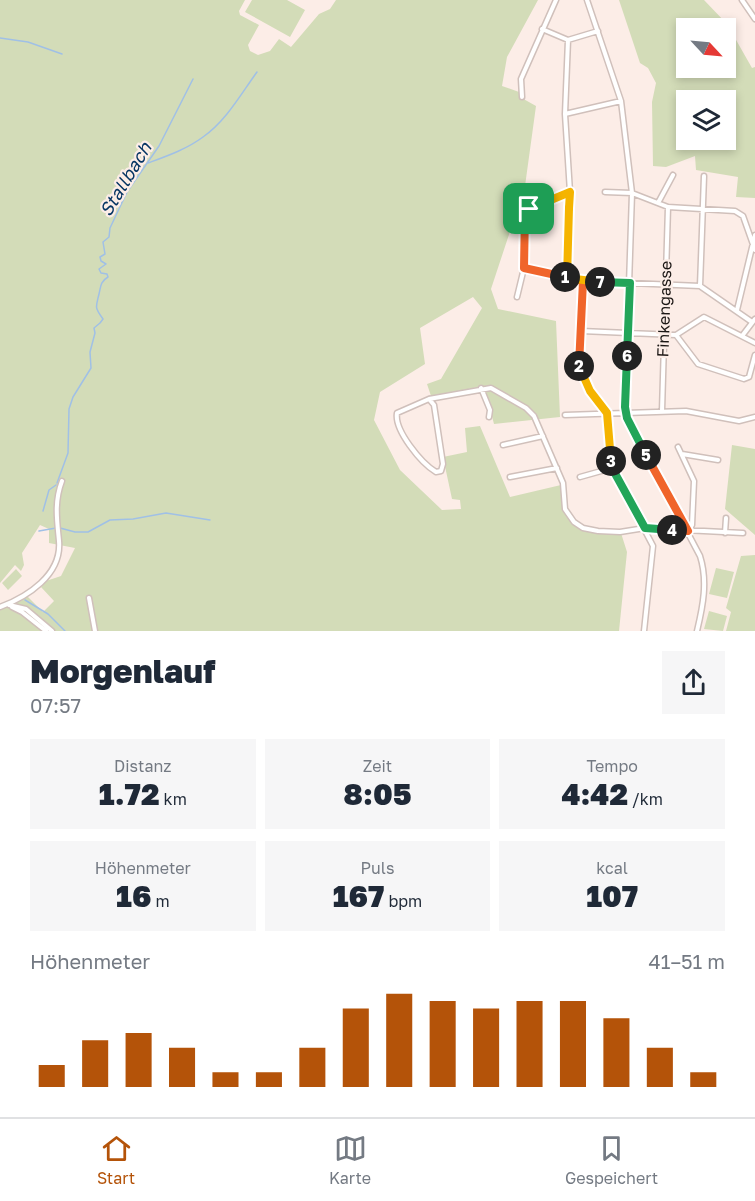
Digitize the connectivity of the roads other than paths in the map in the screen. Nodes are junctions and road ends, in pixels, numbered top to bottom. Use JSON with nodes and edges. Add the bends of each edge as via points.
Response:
{"nodes":[{"id":1,"x":556,"y":0,"type":"edge"},
{"id":2,"x":587,"y":0,"type":"edge"},
{"id":3,"x":742,"y":0,"type":"edge"},
{"id":4,"x":755,"y":19,"type":"edge"},
{"id":5,"x":543,"y":29,"type":"junction"},
{"id":6,"x":598,"y":31,"type":"junction"},
{"id":7,"x":568,"y":40,"type":"junction"},
{"id":8,"x":522,"y":97,"type":"dead end"},
{"id":9,"x":621,"y":101,"type":"junction"},
{"id":10,"x":565,"y":114,"type":"junction"},
{"id":11,"x":673,"y":175,"type":"dead end"},
{"id":12,"x":704,"y":176,"type":"dead end"},
{"id":13,"x":570,"y":192,"type":"junction"},
{"id":14,"x":605,"y":192,"type":"dead end"},
{"id":15,"x":632,"y":193,"type":"junction"},
{"id":16,"x":658,"y":203,"type":"junction"},
{"id":17,"x":668,"y":207,"type":"junction"},
{"id":18,"x":703,"y":208,"type":"junction"},
{"id":19,"x":755,"y":234,"type":"edge"},
{"id":20,"x":754,"y":248,"type":"edge"},
{"id":21,"x":524,"y":268,"type":"junction"},
{"id":22,"x":567,"y":278,"type":"junction"},
{"id":23,"x":583,"y":281,"type":"junction"},
{"id":24,"x":630,"y":283,"type":"junction"},
{"id":25,"x":665,"y":284,"type":"junction"},
{"id":26,"x":700,"y":286,"type":"junction"},
{"id":27,"x":517,"y":297,"type":"dead end"},
{"id":28,"x":737,"y":310,"type":"junction"},
{"id":29,"x":754,"y":320,"type":"edge"},
{"id":30,"x":581,"y":331,"type":"junction"},
{"id":31,"x":628,"y":333,"type":"junction"},
{"id":32,"x":663,"y":334,"type":"junction"},
{"id":33,"x":676,"y":335,"type":"junction"},
{"id":34,"x":742,"y":336,"type":"junction"},
{"id":35,"x":755,"y":343,"type":"edge"},
{"id":36,"x":755,"y":355,"type":"edge"},
{"id":37,"x":481,"y":388,"type":"junction"},
{"id":38,"x":429,"y":399,"type":"junction"},
{"id":39,"x":662,"y":411,"type":"junction"},
{"id":40,"x":626,"y":412,"type":"junction"},
{"id":41,"x":607,"y":413,"type":"junction"},
{"id":42,"x":565,"y":415,"type":"dead end"},
{"id":43,"x":489,"y":417,"type":"dead end"},
{"id":44,"x":755,"y":417,"type":"edge"},
{"id":45,"x":543,"y":436,"type":"junction"},
{"id":46,"x":503,"y":445,"type":"dead end"},
{"id":47,"x":678,"y":447,"type":"dead end"},
{"id":48,"x":682,"y":454,"type":"junction"},
{"id":49,"x":718,"y":460,"type":"dead end"},
{"id":50,"x":557,"y":468,"type":"junction"},
{"id":51,"x":612,"y":468,"type":"junction"},
{"id":52,"x":510,"y":477,"type":"dead end"},
{"id":53,"x":580,"y":477,"type":"dead end"},
{"id":54,"x":62,"y":481,"type":"dead end"},
{"id":55,"x":726,"y":518,"type":"dead end"},
{"id":56,"x":645,"y":528,"type":"junction"},
{"id":57,"x":688,"y":531,"type":"junction"},
{"id":58,"x":725,"y":533,"type":"junction"},
{"id":59,"x":742,"y":534,"type":"dead end"},
{"id":60,"x":89,"y":598,"type":"dead end"},
{"id":61,"x":3,"y":606,"type":"edge"},
{"id":62,"x":46,"y":631,"type":"edge"},
{"id":63,"x":52,"y":631,"type":"edge"},
{"id":64,"x":94,"y":631,"type":"edge"},
{"id":65,"x":644,"y":631,"type":"edge"},
{"id":66,"x":697,"y":631,"type":"edge"}],
"edges":[{"from":1,"to":5,"type":"street"},
{"from":2,"to":6,"type":"street"},
{"from":3,"to":4,"type":"street"},
{"from":5,"to":7,"type":"street"},
{"from":5,"to":8,"type":"street","via":[[520,79]]},
{"from":6,"to":7,"type":"street"},
{"from":6,"to":9,"type":"street"},
{"from":7,"to":10,"type":"street"},
{"from":9,"to":10,"type":"street"},
{"from":9,"to":15,"type":"street"},
{"from":10,"to":13,"type":"street"},
{"from":11,"to":16,"type":"street"},
{"from":12,"to":18,"type":"street"},
{"from":13,"to":21,"type":"street","via":[[525,211]]},
{"from":13,"to":22,"type":"street"},
{"from":14,"to":15,"type":"street"},
{"from":15,"to":16,"type":"street"},
{"from":15,"to":24,"type":"street"},
{"from":16,"to":17,"type":"street"},
{"from":17,"to":18,"type":"street"},
{"from":17,"to":25,"type":"street","name":"Finkengasse"},
{"from":18,"to":20,"type":"street","via":[[740,213]]},
{"from":18,"to":26,"type":"street"},
{"from":19,"to":20,"type":"street"},
{"from":20,"to":28,"type":"street"},
{"from":21,"to":22,"type":"street"},
{"from":21,"to":27,"type":"street"},
{"from":22,"to":23,"type":"street"},
{"from":23,"to":24,"type":"street"},
{"from":23,"to":30,"type":"street"},
{"from":24,"to":25,"type":"street"},
{"from":24,"to":31,"type":"street"},
{"from":25,"to":26,"type":"street"},
{"from":25,"to":32,"type":"street","name":"Finkengasse"},
{"from":26,"to":28,"type":"street"},
{"from":28,"to":29,"type":"street"},
{"from":29,"to":34,"type":"street"},
{"from":30,"to":31,"type":"street"},
{"from":30,"to":41,"type":"street","via":[[581,373]]},
{"from":31,"to":32,"type":"street"},
{"from":31,"to":40,"type":"street"},
{"from":32,"to":33,"type":"street"},
{"from":32,"to":39,"type":"street","name":"Finkengasse"},
{"from":33,"to":34,"type":"street","via":[[704,317]]},
{"from":33,"to":36,"type":"street","via":[[698,364],[744,379],[749,376]]},
{"from":34,"to":35,"type":"street"},
{"from":37,"to":38,"type":"street"},
{"from":37,"to":43,"type":"street"},
{"from":37,"to":45,"type":"street","via":[[494,389],[526,408]]},
{"from":38,"to":38,"type":"street","via":[[433,402],[443,464],[439,472],[425,465],[396,419],[397,413]]},
{"from":39,"to":40,"type":"street"},
{"from":39,"to":44,"type":"street","via":[[686,411],[738,421]]},
{"from":40,"to":41,"type":"street"},
{"from":40,"to":57,"type":"street"},
{"from":41,"to":42,"type":"street"},
{"from":41,"to":51,"type":"street"},
{"from":45,"to":46,"type":"street"},
{"from":45,"to":50,"type":"street"},
{"from":47,"to":48,"type":"street"},
{"from":48,"to":49,"type":"street"},
{"from":48,"to":57,"type":"street","via":[[694,481],[692,525]]},
{"from":50,"to":52,"type":"street"},
{"from":50,"to":56,"type":"street","via":[[566,509],[574,522],[598,531]]},
{"from":51,"to":53,"type":"street"},
{"from":51,"to":56,"type":"street"},
{"from":54,"to":61,"type":"street","via":[[55,513],[59,544],[53,565],[37,588]]},
{"from":55,"to":58,"type":"street"},
{"from":56,"to":57,"type":"street"},
{"from":56,"to":65,"type":"street","via":[[654,549]]},
{"from":57,"to":58,"type":"street"},
{"from":57,"to":66,"type":"street","via":[[703,565],[704,597]]},
{"from":58,"to":59,"type":"street"},
{"from":60,"to":64,"type":"street"},
{"from":61,"to":62,"type":"street","via":[[22,612]]},
{"from":61,"to":63,"type":"street","via":[[26,609]]}]}
